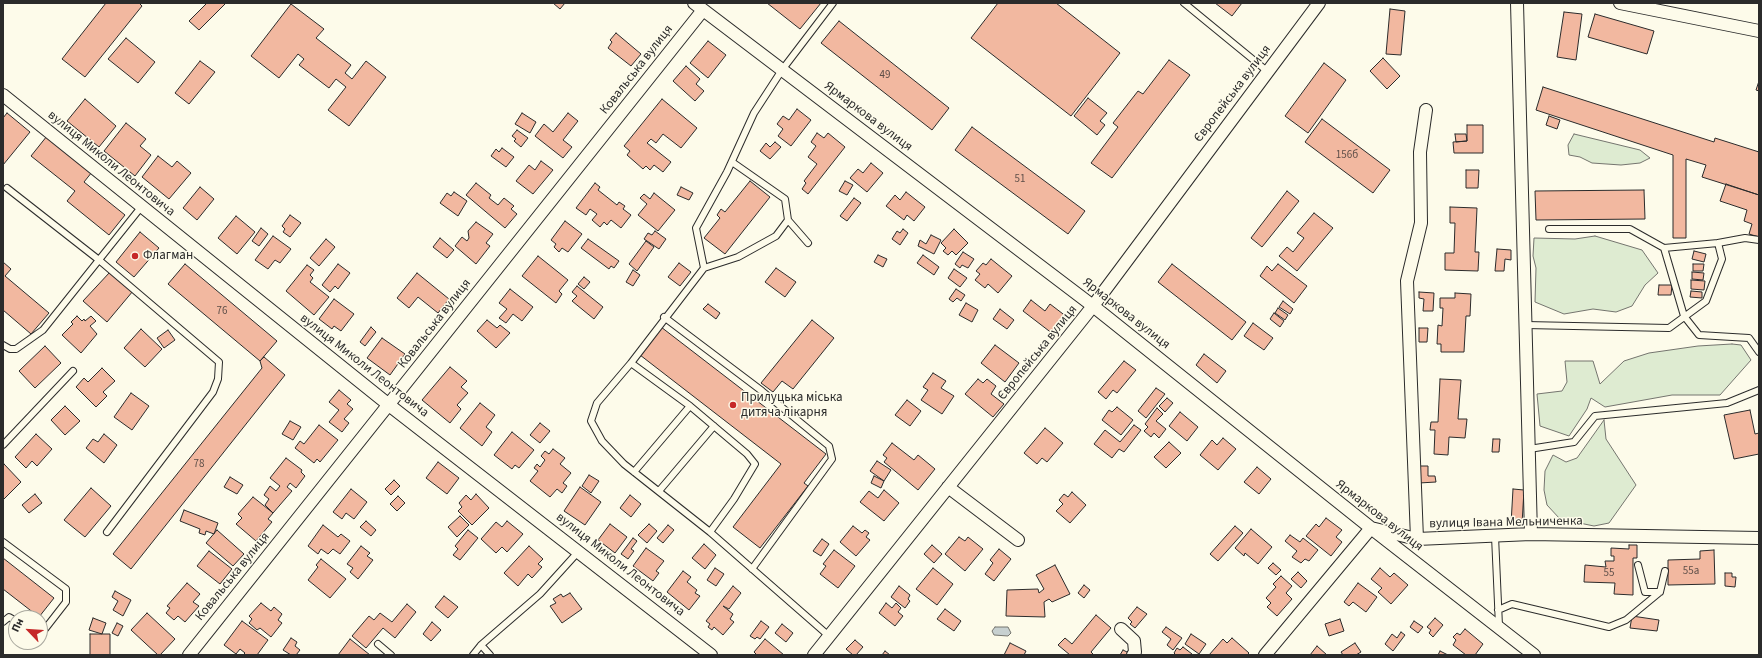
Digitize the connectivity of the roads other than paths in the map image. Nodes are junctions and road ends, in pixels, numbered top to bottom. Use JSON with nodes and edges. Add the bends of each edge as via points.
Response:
{"nodes":[{"id":1,"x":833,"y":3,"type":"edge"},
{"id":2,"x":1184,"y":3,"type":"edge"},
{"id":3,"x":1319,"y":3,"type":"edge"},
{"id":4,"x":1517,"y":3,"type":"edge"},
{"id":5,"x":1620,"y":3,"type":"edge"},
{"id":6,"x":698,"y":6,"type":"edge"},
{"id":7,"x":1759,"y":31,"type":"edge"},
{"id":8,"x":782,"y":70,"type":"junction"},
{"id":9,"x":1267,"y":71,"type":"junction"},
{"id":10,"x":3,"y":95,"type":"edge"},
{"id":11,"x":1426,"y":110,"type":"dead end"},
{"id":12,"x":732,"y":162,"type":"junction"},
{"id":13,"x":7,"y":188,"type":"dead end"},
{"id":14,"x":142,"y":206,"type":"junction"},
{"id":15,"x":788,"y":220,"type":"junction"},
{"id":16,"x":1549,"y":228,"type":"dead end"},
{"id":17,"x":1759,"y":240,"type":"edge"},
{"id":18,"x":808,"y":243,"type":"dead end"},
{"id":19,"x":1718,"y":243,"type":"junction"},
{"id":20,"x":1664,"y":248,"type":"junction"},
{"id":21,"x":99,"y":260,"type":"junction"},
{"id":22,"x":704,"y":268,"type":"junction"},
{"id":23,"x":1094,"y":306,"type":"junction"},
{"id":24,"x":1684,"y":316,"type":"junction"},
{"id":25,"x":664,"y":317,"type":"junction"},
{"id":26,"x":1526,"y":325,"type":"junction"},
{"id":27,"x":3,"y":345,"type":"edge"},
{"id":28,"x":1759,"y":352,"type":"edge"},
{"id":29,"x":631,"y":363,"type":"junction"},
{"id":30,"x":73,"y":371,"type":"dead end"},
{"id":31,"x":1759,"y":390,"type":"edge"},
{"id":32,"x":389,"y":405,"type":"junction"},
{"id":33,"x":690,"y":406,"type":"junction"},
{"id":34,"x":714,"y":426,"type":"junction"},
{"id":35,"x":3,"y":445,"type":"edge"},
{"id":36,"x":1529,"y":449,"type":"junction"},
{"id":37,"x":634,"y":472,"type":"junction"},
{"id":38,"x":948,"y":488,"type":"junction"},
{"id":39,"x":659,"y":491,"type":"junction"},
{"id":40,"x":1371,"y":528,"type":"junction"},
{"id":41,"x":106,"y":532,"type":"dead end"},
{"id":42,"x":710,"y":532,"type":"junction"},
{"id":43,"x":1531,"y":534,"type":"junction"},
{"id":44,"x":1495,"y":536,"type":"junction"},
{"id":45,"x":1759,"y":538,"type":"edge"},
{"id":46,"x":1417,"y":539,"type":"junction"},
{"id":47,"x":1018,"y":540,"type":"dead end"},
{"id":48,"x":3,"y":542,"type":"edge"},
{"id":49,"x":579,"y":551,"type":"junction"},
{"id":50,"x":1638,"y":565,"type":"dead end"},
{"id":51,"x":752,"y":569,"type":"junction"},
{"id":52,"x":1665,"y":571,"type":"dead end"},
{"id":53,"x":1660,"y":592,"type":"junction"},
{"id":54,"x":1498,"y":610,"type":"junction"},
{"id":55,"x":48,"y":625,"type":"edge"},
{"id":56,"x":1499,"y":627,"type":"junction"},
{"id":57,"x":1121,"y":629,"type":"dead end"},
{"id":58,"x":829,"y":636,"type":"junction"},
{"id":59,"x":378,"y":644,"type":"dead end"},
{"id":60,"x":481,"y":646,"type":"junction"},
{"id":61,"x":1522,"y":651,"type":"edge"},
{"id":62,"x":189,"y":655,"type":"edge"},
{"id":63,"x":391,"y":655,"type":"edge"},
{"id":64,"x":474,"y":655,"type":"edge"},
{"id":65,"x":490,"y":655,"type":"edge"},
{"id":66,"x":711,"y":655,"type":"edge"},
{"id":67,"x":814,"y":655,"type":"edge"},
{"id":68,"x":1133,"y":655,"type":"edge"},
{"id":69,"x":1265,"y":655,"type":"edge"},
{"id":70,"x":1534,"y":655,"type":"edge"}],
"edges":[{"from":1,"to":8,"type":"lane"},
{"from":2,"to":9,"type":"lane"},
{"from":3,"to":9,"type":"street","name":"Європейська вулиця"},
{"from":4,"to":26,"type":"street"},
{"from":5,"to":7,"type":"street"},
{"from":6,"to":8,"type":"street","name":"Ярмаркова вулиця"},
{"from":6,"to":32,"type":"street","name":"Ковальська вулиця"},
{"from":8,"to":12,"type":"lane","via":[[754,113]]},
{"from":8,"to":23,"type":"street","name":"Ярмаркова вулиця"},
{"from":9,"to":23,"type":"street","name":"Європейська вулиця"},
{"from":10,"to":14,"type":"street","name":"вулиця Миколи Леонтовича"},
{"from":11,"to":46,"type":"street","via":[[1420,152],[1422,223],[1407,281]]},
{"from":12,"to":15,"type":"lane","via":[[785,199]]},
{"from":12,"to":22,"type":"lane","via":[[696,228]]},
{"from":13,"to":21,"type":"lane"},
{"from":14,"to":21,"type":"lane"},
{"from":14,"to":32,"type":"street","name":"вулиця Миколи Леонтовича"},
{"from":15,"to":18,"type":"lane"},
{"from":15,"to":22,"type":"lane","via":[[776,236],[738,257]]},
{"from":16,"to":20,"type":"lane","via":[[1630,230]]},
{"from":17,"to":19,"type":"lane","via":[[1745,238]]},
{"from":19,"to":20,"type":"lane"},
{"from":19,"to":24,"type":"lane","via":[[1722,259],[1706,300]]},
{"from":20,"to":24,"type":"lane"},
{"from":21,"to":27,"type":"lane","via":[[43,330],[16,349],[10,350]]},
{"from":21,"to":41,"type":"lane","via":[[218,362],[218,379],[213,392]]},
{"from":22,"to":25,"type":"lane"},
{"from":23,"to":38,"type":"street","name":"Європейська вулиця"},
{"from":23,"to":40,"type":"street","name":"Ярмаркова вулиця"},
{"from":24,"to":26,"type":"lane","via":[[1669,328]]},
{"from":24,"to":28,"type":"lane","via":[[1699,335],[1749,338]]},
{"from":25,"to":29,"type":"lane"},
{"from":25,"to":51,"type":"lane","via":[[762,391],[829,446],[832,459]]},
{"from":26,"to":36,"type":"street"},
{"from":29,"to":33,"type":"lane"},
{"from":29,"to":37,"type":"lane","via":[[597,403],[590,421],[602,441]]},
{"from":30,"to":35,"type":"lane"},
{"from":31,"to":36,"type":"lane","via":[[1727,403],[1595,416],[1574,442]]},
{"from":32,"to":49,"type":"street","name":"вулиця Миколи Леонтовича"},
{"from":32,"to":62,"type":"street","name":"Ковальська вулиця"},
{"from":33,"to":34,"type":"lane"},
{"from":33,"to":37,"type":"lane"},
{"from":34,"to":39,"type":"lane"},
{"from":34,"to":42,"type":"lane","via":[[755,464]]},
{"from":36,"to":43,"type":"street"},
{"from":37,"to":39,"type":"lane"},
{"from":38,"to":47,"type":"street"},
{"from":38,"to":58,"type":"street","name":"Європейська вулиця"},
{"from":39,"to":42,"type":"lane"},
{"from":40,"to":46,"type":"street","name":"вулиця Івана Мельниченка"},
{"from":40,"to":56,"type":"street","name":"Ярмаркова вулиця"},
{"from":40,"to":69,"type":"street"},
{"from":42,"to":51,"type":"lane"},
{"from":43,"to":44,"type":"street","name":"вулиця Івана Мельниченка"},
{"from":43,"to":45,"type":"street","name":"вулиця Івана Мельниченка"},
{"from":44,"to":46,"type":"street","name":"вулиця Івана Мельниченка"},
{"from":44,"to":54,"type":"lane"},
{"from":48,"to":55,"type":"lane","via":[[66,589],[66,602]]},
{"from":49,"to":60,"type":"lane","via":[[540,594]]},
{"from":49,"to":66,"type":"street","name":"вулиця Миколи Леонтовича"},
{"from":50,"to":53,"type":"lane","via":[[1645,592]]},
{"from":51,"to":58,"type":"lane"},
{"from":52,"to":53,"type":"lane"},
{"from":53,"to":54,"type":"lane","via":[[1626,620],[1609,627],[1512,604]]},
{"from":54,"to":56,"type":"lane"},
{"from":56,"to":61,"type":"street","name":"Ярмаркова вулиця"},
{"from":57,"to":68,"type":"street","via":[[1134,641]]},
{"from":58,"to":67,"type":"street","name":"Європейська вулиця"},
{"from":59,"to":63,"type":"lane"},
{"from":60,"to":64,"type":"lane"},
{"from":60,"to":65,"type":"lane"},
{"from":61,"to":70,"type":"street","name":"Ярмаркова вулиця"}]}
